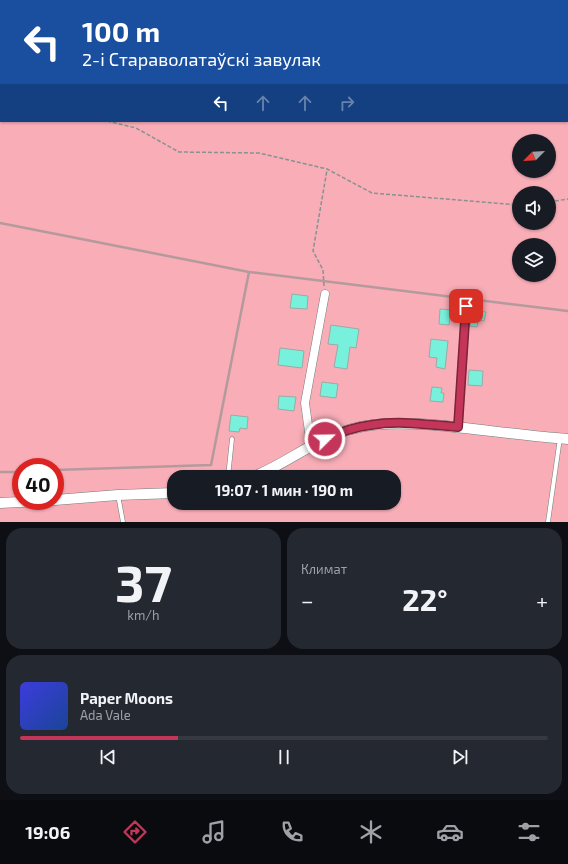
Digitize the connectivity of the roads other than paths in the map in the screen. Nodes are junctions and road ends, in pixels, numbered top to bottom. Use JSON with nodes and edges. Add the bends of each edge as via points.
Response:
{"nodes":[{"id":1,"x":325,"y":294,"type":"road end"},
{"id":2,"x":466,"y":306,"type":"dead end"},
{"id":3,"x":458,"y":427,"type":"junction"},
{"id":4,"x":564,"y":438,"type":"edge"},
{"id":5,"x":232,"y":439,"type":"dead end"},
{"id":6,"x":311,"y":446,"type":"junction"},
{"id":7,"x":229,"y":470,"type":"edge"},
{"id":8,"x":269,"y":470,"type":"edge"},
{"id":9,"x":167,"y":493,"type":"edge"},
{"id":10,"x":118,"y":495,"type":"junction"},
{"id":11,"x":64,"y":499,"type":"edge"},
{"id":12,"x":12,"y":502,"type":"edge"},
{"id":13,"x":0,"y":503,"type":"edge"},
{"id":14,"x":123,"y":522,"type":"edge"},
{"id":15,"x":548,"y":522,"type":"edge"}],
"edges":[{"from":1,"to":6,"type":"street","via":[[305,403]]},
{"from":2,"to":3,"type":"street"},
{"from":3,"to":4,"type":"street"},
{"from":3,"to":6,"type":"street","via":[[402,423],[372,425],[339,433]]},
{"from":4,"to":15,"type":"lane"},
{"from":5,"to":7,"type":"lane"},
{"from":6,"to":8,"type":"street"},
{"from":9,"to":10,"type":"street"},
{"from":10,"to":11,"type":"street"},
{"from":10,"to":14,"type":"lane"},
{"from":12,"to":13,"type":"street"}]}
